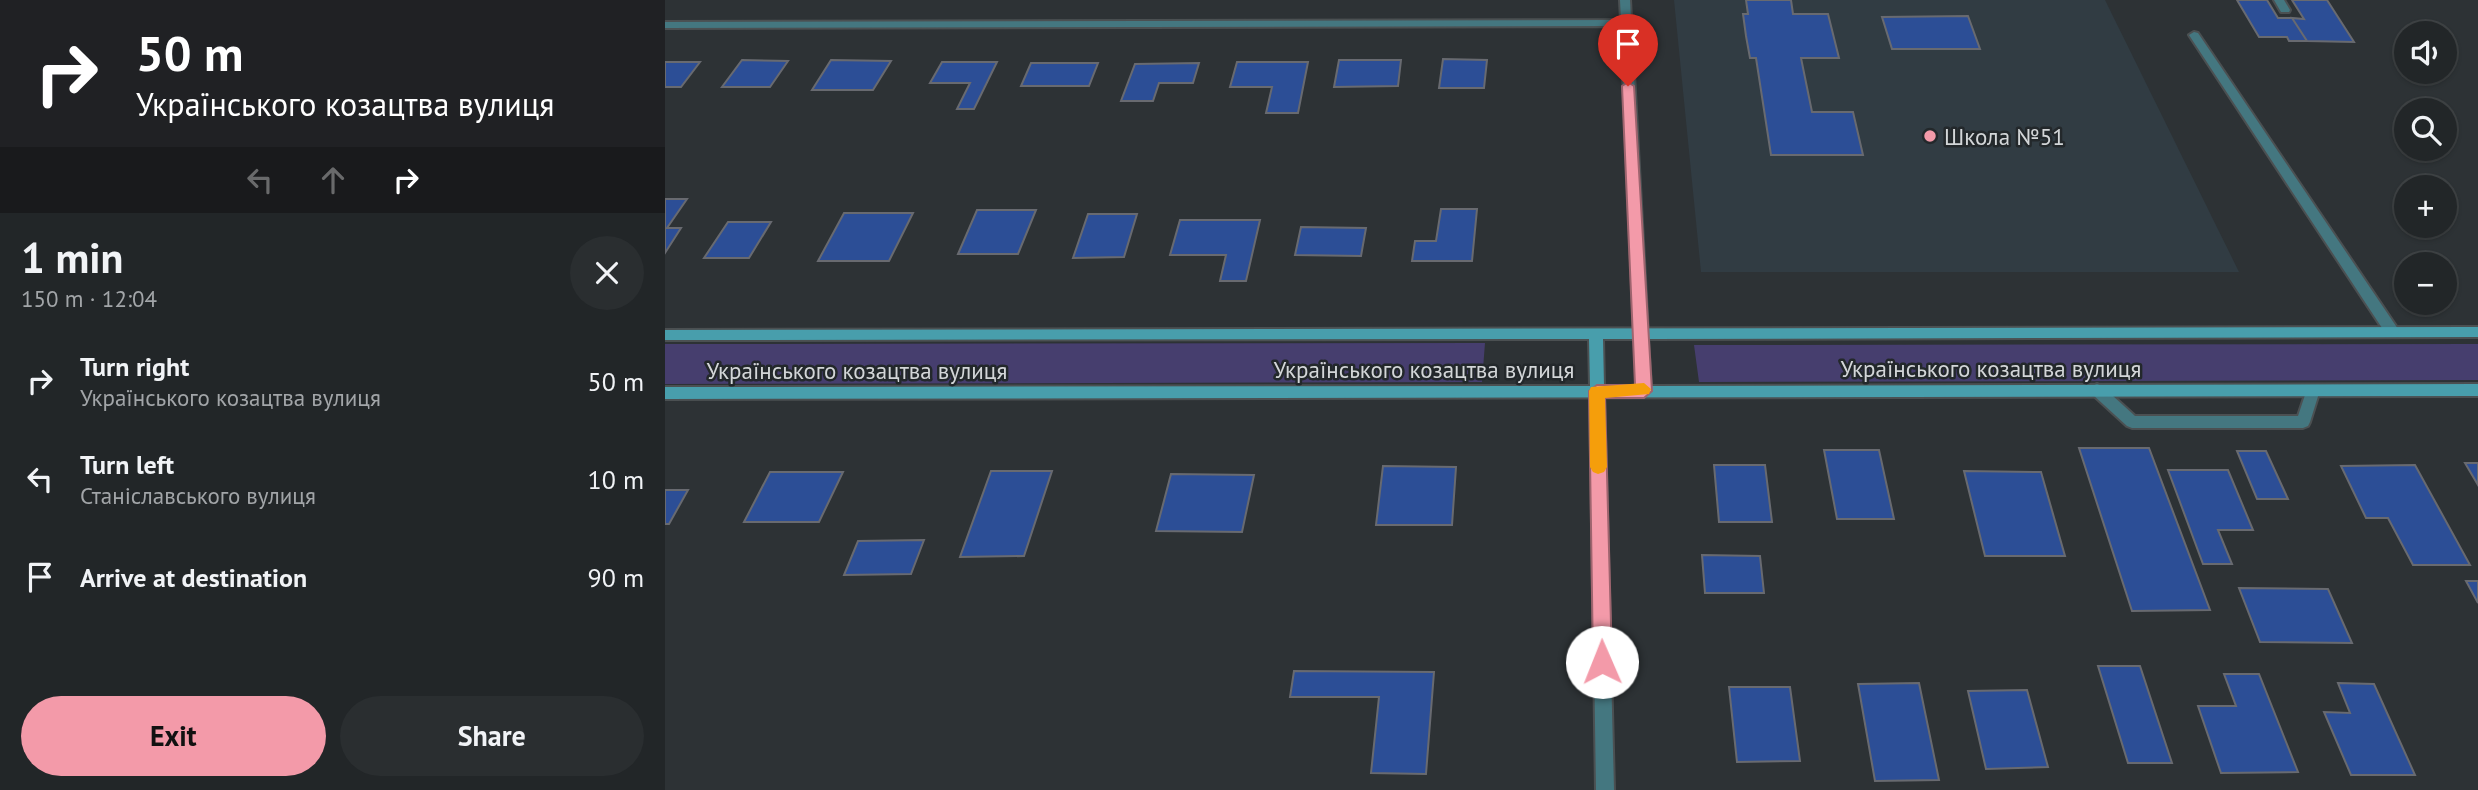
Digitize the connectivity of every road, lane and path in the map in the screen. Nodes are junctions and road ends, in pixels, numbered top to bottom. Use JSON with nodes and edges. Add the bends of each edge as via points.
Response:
{"nodes":[{"id":1,"x":1625,"y":0,"type":"edge"},
{"id":2,"x":1625,"y":23,"type":"junction"},
{"id":3,"x":665,"y":25,"type":"edge"},
{"id":4,"x":2194,"y":35,"type":"dead end"},
{"id":5,"x":2393,"y":332,"type":"junction"},
{"id":6,"x":2478,"y":332,"type":"edge"},
{"id":7,"x":1596,"y":334,"type":"junction"},
{"id":8,"x":1641,"y":334,"type":"junction"},
{"id":9,"x":665,"y":335,"type":"edge"},
{"id":10,"x":2097,"y":390,"type":"junction"},
{"id":11,"x":2313,"y":390,"type":"junction"},
{"id":12,"x":2478,"y":390,"type":"edge"},
{"id":13,"x":1597,"y":391,"type":"junction"},
{"id":14,"x":1644,"y":391,"type":"junction"},
{"id":15,"x":665,"y":393,"type":"edge"},
{"id":16,"x":1605,"y":790,"type":"edge"}],
"edges":[{"from":1,"to":2,"type":"street"},
{"from":2,"to":3,"type":"street"},
{"from":2,"to":8,"type":"street"},
{"from":4,"to":5,"type":"street"},
{"from":5,"to":6,"type":"street","name":"Українського козацтва вулиця"},
{"from":5,"to":8,"type":"street","name":"Українського козацтва вулиця"},
{"from":7,"to":8,"type":"street","name":"Українського козацтва вулиця"},
{"from":7,"to":9,"type":"street","name":"Українського козацтва вулиця"},
{"from":7,"to":13,"type":"street"},
{"from":8,"to":14,"type":"street"},
{"from":10,"to":11,"type":"street","name":"Українського козацтва вулиця"},
{"from":10,"to":11,"type":"street","via":[[2132,422],[2303,422]]},
{"from":10,"to":14,"type":"street","name":"Українського козацтва вулиця"},
{"from":11,"to":12,"type":"street","name":"Українського козацтва вулиця"},
{"from":13,"to":14,"type":"street","name":"Українського козацтва вулиця"},
{"from":13,"to":15,"type":"street","name":"Українського козацтва вулиця"},
{"from":13,"to":16,"type":"street"}]}
